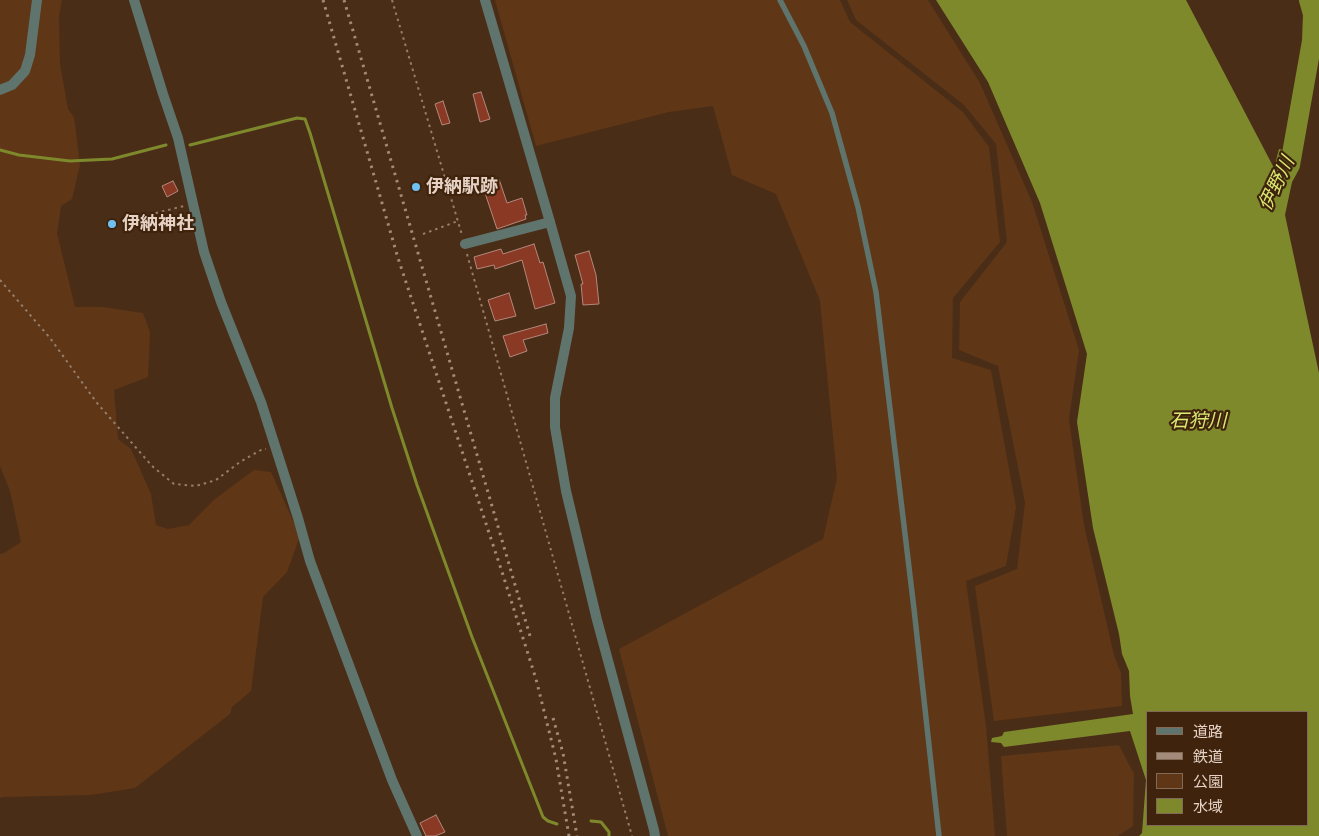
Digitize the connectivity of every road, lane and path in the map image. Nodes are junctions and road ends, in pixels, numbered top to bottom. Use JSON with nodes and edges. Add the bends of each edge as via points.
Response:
{"nodes":[{"id":1,"x":37,"y":0,"type":"edge"},
{"id":2,"x":134,"y":0,"type":"edge"},
{"id":3,"x":392,"y":0,"type":"edge"},
{"id":4,"x":485,"y":0,"type":"edge"},
{"id":5,"x":780,"y":0,"type":"edge"},
{"id":6,"x":0,"y":90,"type":"edge"},
{"id":7,"x":193,"y":204,"type":"junction"},
{"id":8,"x":124,"y":221,"type":"dead end"},
{"id":9,"x":458,"y":221,"type":"junction"},
{"id":10,"x":550,"y":222,"type":"junction"},
{"id":11,"x":423,"y":234,"type":"dead end"},
{"id":12,"x":465,"y":244,"type":"junction"},
{"id":13,"x":0,"y":280,"type":"edge"},
{"id":14,"x":275,"y":446,"type":"junction"},
{"id":15,"x":417,"y":836,"type":"edge"},
{"id":16,"x":632,"y":836,"type":"edge"},
{"id":17,"x":655,"y":836,"type":"edge"},
{"id":18,"x":939,"y":836,"type":"edge"}],
"edges":[{"from":1,"to":6,"type":"street","via":[[25,70],[12,85]]},
{"from":2,"to":7,"type":"street","via":[[178,138]]},
{"from":3,"to":9,"type":"path"},
{"from":4,"to":10,"type":"street"},
{"from":5,"to":18,"type":"lane","via":[[804,46],[832,113],[858,207],[876,292]]},
{"from":7,"to":8,"type":"path"},
{"from":7,"to":14,"type":"street","via":[[218,294]]},
{"from":9,"to":11,"type":"path"},
{"from":9,"to":12,"type":"path"},
{"from":10,"to":12,"type":"street"},
{"from":10,"to":17,"type":"street","via":[[571,296],[569,328],[555,398],[554,427],[594,610]]},
{"from":12,"to":16,"type":"path"},
{"from":13,"to":14,"type":"path","via":[[50,338],[97,403],[152,466],[174,484],[196,486],[216,480],[240,462]]},
{"from":14,"to":15,"type":"street","via":[[310,561],[392,780]]}]}
